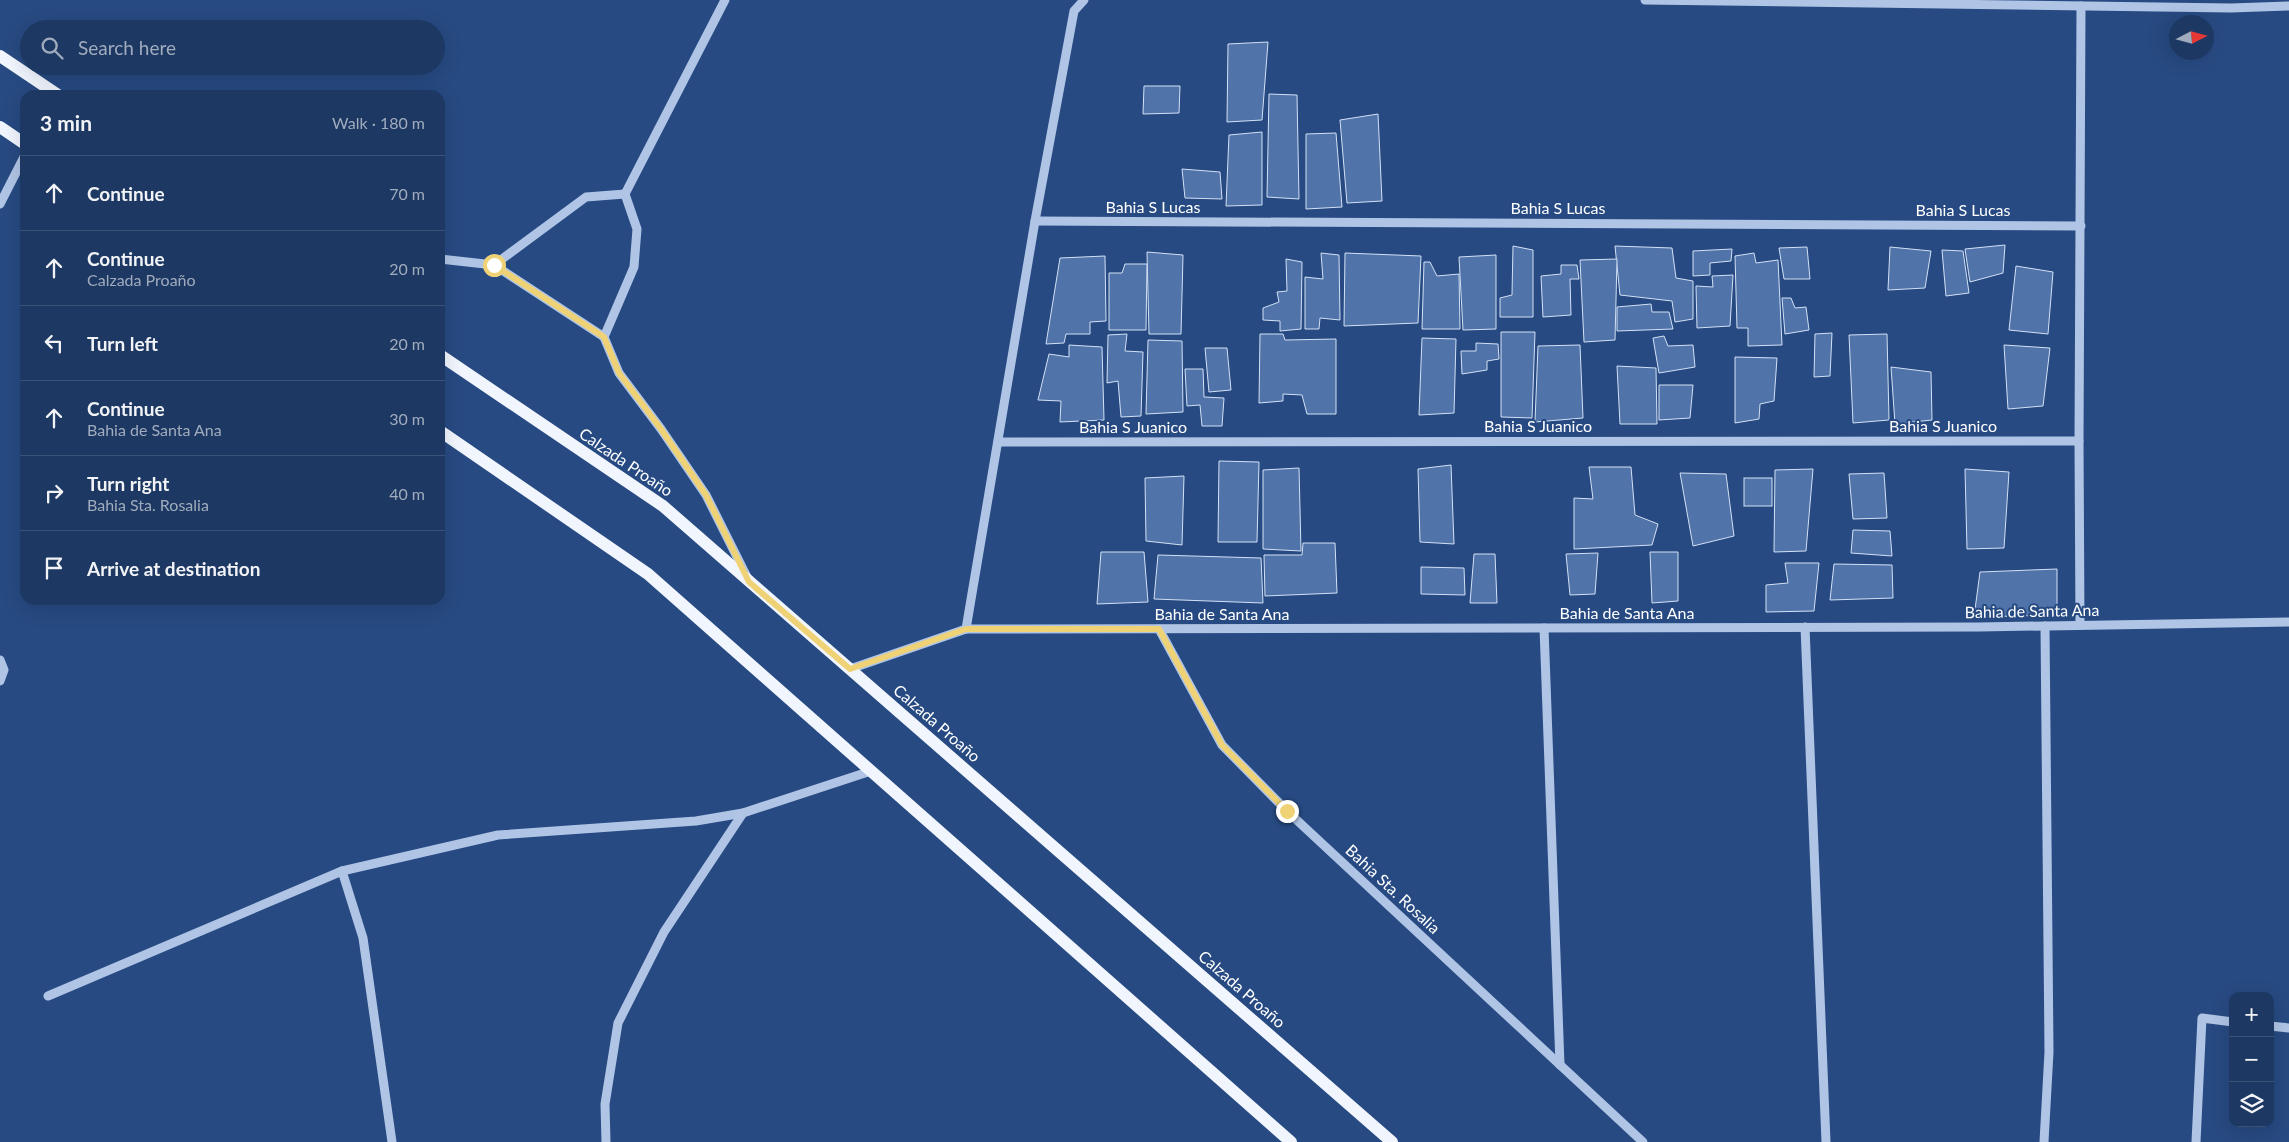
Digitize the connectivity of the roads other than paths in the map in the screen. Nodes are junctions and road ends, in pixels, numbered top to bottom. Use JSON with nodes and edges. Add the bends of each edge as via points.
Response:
{"nodes":[{"id":1,"x":725,"y":0,"type":"edge"},
{"id":2,"x":1084,"y":0,"type":"edge"},
{"id":3,"x":1645,"y":0,"type":"edge"},
{"id":4,"x":2082,"y":6,"type":"junction"},
{"id":5,"x":2289,"y":6,"type":"edge"},
{"id":6,"x":0,"y":56,"type":"edge"},
{"id":7,"x":20,"y":69,"type":"edge"},
{"id":8,"x":28,"y":75,"type":"edge"},
{"id":9,"x":51,"y":90,"type":"edge"},
{"id":10,"x":0,"y":127,"type":"edge"},
{"id":11,"x":20,"y":141,"type":"edge"},
{"id":12,"x":20,"y":165,"type":"edge"},
{"id":13,"x":625,"y":194,"type":"junction"},
{"id":14,"x":0,"y":204,"type":"edge"},
{"id":15,"x":1035,"y":221,"type":"junction"},
{"id":16,"x":2081,"y":226,"type":"junction"},
{"id":17,"x":445,"y":260,"type":"edge"},
{"id":18,"x":494,"y":265,"type":"junction"},
{"id":19,"x":604,"y":337,"type":"junction"},
{"id":20,"x":445,"y":358,"type":"edge"},
{"id":21,"x":445,"y":434,"type":"edge"},
{"id":22,"x":2079,"y":441,"type":"junction"},
{"id":23,"x":998,"y":442,"type":"junction"},
{"id":24,"x":749,"y":582,"type":"junction"},
{"id":25,"x":2289,"y":622,"type":"edge"},
{"id":26,"x":2045,"y":626,"type":"junction"},
{"id":27,"x":2080,"y":626,"type":"junction"},
{"id":28,"x":1805,"y":627,"type":"junction"},
{"id":29,"x":1544,"y":628,"type":"junction"},
{"id":30,"x":966,"y":629,"type":"junction"},
{"id":31,"x":1159,"y":629,"type":"junction"},
{"id":32,"x":0,"y":660,"type":"edge"},
{"id":33,"x":850,"y":669,"type":"junction"},
{"id":34,"x":0,"y":681,"type":"edge"},
{"id":35,"x":871,"y":771,"type":"junction"},
{"id":36,"x":743,"y":813,"type":"junction"},
{"id":37,"x":342,"y":871,"type":"junction"},
{"id":38,"x":48,"y":996,"type":"dead end"},
{"id":39,"x":2229,"y":1021,"type":"edge"},
{"id":40,"x":2274,"y":1026,"type":"edge"},
{"id":41,"x":2289,"y":1028,"type":"edge"},
{"id":42,"x":1560,"y":1065,"type":"junction"},
{"id":43,"x":392,"y":1142,"type":"edge"},
{"id":44,"x":606,"y":1142,"type":"edge"},
{"id":45,"x":1291,"y":1142,"type":"edge"},
{"id":46,"x":1392,"y":1142,"type":"edge"},
{"id":47,"x":1643,"y":1142,"type":"edge"},
{"id":48,"x":1826,"y":1142,"type":"edge"},
{"id":49,"x":2044,"y":1142,"type":"edge"},
{"id":50,"x":2196,"y":1142,"type":"edge"}],
"edges":[{"from":1,"to":13,"type":"street"},
{"from":2,"to":15,"type":"street","via":[[1074,11]]},
{"from":3,"to":4,"type":"street"},
{"from":4,"to":5,"type":"street"},
{"from":4,"to":16,"type":"street"},
{"from":6,"to":7,"type":"main road"},
{"from":8,"to":9,"type":"main road"},
{"from":10,"to":11,"type":"main road"},
{"from":12,"to":14,"type":"street"},
{"from":13,"to":18,"type":"street","via":[[586,197]]},
{"from":13,"to":19,"type":"street","via":[[637,229],[634,267]]},
{"from":15,"to":16,"type":"street","name":"Bahia S Lucas"},
{"from":15,"to":23,"type":"street"},
{"from":16,"to":22,"type":"street"},
{"from":17,"to":18,"type":"street"},
{"from":18,"to":19,"type":"street"},
{"from":19,"to":24,"type":"street","via":[[619,373],[706,495]]},
{"from":20,"to":24,"type":"main road","name":"Calzada Proaño","via":[[663,506]]},
{"from":21,"to":35,"type":"main road","via":[[648,574]]},
{"from":22,"to":23,"type":"street","name":"Bahia S Juanico"},
{"from":22,"to":27,"type":"street"},
{"from":23,"to":30,"type":"street"},
{"from":24,"to":33,"type":"main road","name":"Calzada Proaño"},
{"from":25,"to":27,"type":"street","name":"Bahia de Santa Ana"},
{"from":26,"to":27,"type":"street","name":"Bahia de Santa Ana"},
{"from":26,"to":28,"type":"street","name":"Bahia de Santa Ana"},
{"from":26,"to":49,"type":"street","via":[[2049,1052]]},
{"from":28,"to":29,"type":"street","name":"Bahia de Santa Ana"},
{"from":28,"to":48,"type":"street"},
{"from":29,"to":31,"type":"street","name":"Bahia de Santa Ana"},
{"from":29,"to":42,"type":"street"},
{"from":30,"to":31,"type":"street","name":"Bahia de Santa Ana"},
{"from":30,"to":33,"type":"street","name":"Bahia de Santa Ana"},
{"from":31,"to":42,"type":"street","name":"Bahia Sta. Rosalia","via":[[1222,745],[1294,817]]},
{"from":32,"to":34,"type":"street","via":[[4,670]]},
{"from":33,"to":46,"type":"main road","name":"Calzada Proaño"},
{"from":35,"to":36,"type":"street"},
{"from":35,"to":45,"type":"main road"},
{"from":36,"to":37,"type":"street","via":[[696,821],[498,835]]},
{"from":36,"to":44,"type":"street","via":[[664,932],[618,1022],[605,1104]]},
{"from":37,"to":38,"type":"street"},
{"from":37,"to":43,"type":"street","via":[[363,938]]},
{"from":39,"to":50,"type":"street","via":[[2202,1018]]},
{"from":40,"to":41,"type":"street"},
{"from":42,"to":47,"type":"street","name":"Bahia Sta. Rosalia"}]}
